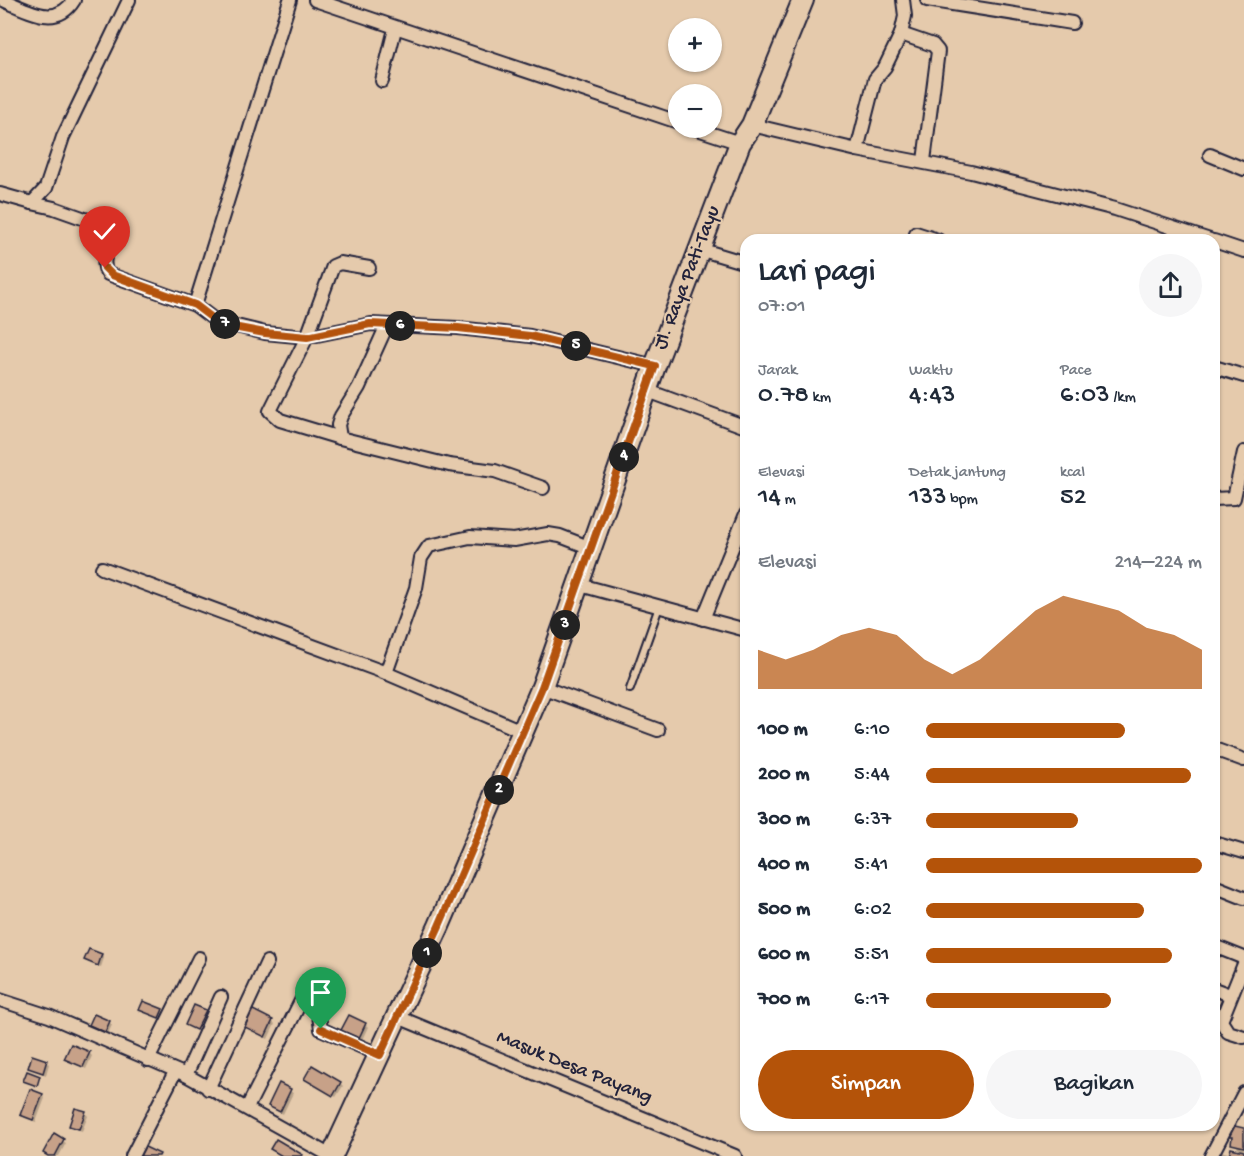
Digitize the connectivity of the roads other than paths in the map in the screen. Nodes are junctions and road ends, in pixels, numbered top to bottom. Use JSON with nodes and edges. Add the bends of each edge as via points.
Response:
{"nodes":[{"id":1,"x":3,"y":0,"type":"edge"},
{"id":2,"x":74,"y":0,"type":"edge"},
{"id":3,"x":129,"y":0,"type":"edge"},
{"id":4,"x":290,"y":0,"type":"edge"},
{"id":5,"x":315,"y":0,"type":"edge"},
{"id":6,"x":803,"y":0,"type":"edge"},
{"id":7,"x":903,"y":0,"type":"edge"},
{"id":8,"x":927,"y":0,"type":"edge"},
{"id":9,"x":1072,"y":23,"type":"dead end"},
{"id":10,"x":394,"y":29,"type":"junction"},
{"id":11,"x":901,"y":34,"type":"junction"},
{"id":12,"x":382,"y":81,"type":"dead end"},
{"id":13,"x":668,"y":119,"type":"edge"},
{"id":14,"x":752,"y":125,"type":"junction"},
{"id":15,"x":722,"y":137,"type":"edge"},
{"id":16,"x":740,"y":143,"type":"junction"},
{"id":17,"x":857,"y":150,"type":"junction"},
{"id":18,"x":1210,"y":154,"type":"dead end"},
{"id":19,"x":924,"y":161,"type":"junction"},
{"id":20,"x":1244,"y":169,"type":"edge"},
{"id":21,"x":0,"y":194,"type":"edge"},
{"id":22,"x":32,"y":203,"type":"junction"},
{"id":23,"x":916,"y":233,"type":"dead end"},
{"id":24,"x":919,"y":234,"type":"edge"},
{"id":25,"x":1191,"y":234,"type":"edge"},
{"id":26,"x":1220,"y":243,"type":"edge"},
{"id":27,"x":1242,"y":247,"type":"edge"},
{"id":28,"x":699,"y":249,"type":"junction"},
{"id":29,"x":740,"y":261,"type":"edge"},
{"id":30,"x":369,"y":268,"type":"dead end"},
{"id":31,"x":195,"y":305,"type":"junction"},
{"id":32,"x":387,"y":325,"type":"junction"},
{"id":33,"x":307,"y":337,"type":"junction"},
{"id":34,"x":655,"y":366,"type":"junction"},
{"id":35,"x":1220,"y":369,"type":"edge"},
{"id":36,"x":1244,"y":376,"type":"edge"},
{"id":37,"x":648,"y":391,"type":"junction"},
{"id":38,"x":740,"y":425,"type":"edge"},
{"id":39,"x":340,"y":438,"type":"junction"},
{"id":40,"x":1244,"y":452,"type":"edge"},
{"id":41,"x":543,"y":488,"type":"dead end"},
{"id":42,"x":1220,"y":499,"type":"edge"},
{"id":43,"x":1239,"y":499,"type":"edge"},
{"id":44,"x":740,"y":529,"type":"edge"},
{"id":45,"x":591,"y":548,"type":"junction"},
{"id":46,"x":102,"y":568,"type":"dead end"},
{"id":47,"x":580,"y":585,"type":"junction"},
{"id":48,"x":659,"y":607,"type":"junction"},
{"id":49,"x":703,"y":619,"type":"junction"},
{"id":50,"x":740,"y":628,"type":"edge"},
{"id":51,"x":386,"y":673,"type":"junction"},
{"id":52,"x":542,"y":687,"type":"junction"},
{"id":53,"x":630,"y":689,"type":"dead end"},
{"id":54,"x":658,"y":730,"type":"dead end"},
{"id":55,"x":524,"y":732,"type":"junction"},
{"id":56,"x":1220,"y":751,"type":"edge"},
{"id":57,"x":1244,"y":760,"type":"edge"},
{"id":58,"x":1220,"y":845,"type":"edge"},
{"id":59,"x":1244,"y":852,"type":"edge"},
{"id":60,"x":1220,"y":888,"type":"edge"},
{"id":61,"x":1244,"y":898,"type":"edge"},
{"id":62,"x":1220,"y":948,"type":"edge"},
{"id":63,"x":199,"y":958,"type":"dead end"},
{"id":64,"x":1244,"y":958,"type":"edge"},
{"id":65,"x":267,"y":962,"type":"dead end"},
{"id":66,"x":1244,"y":964,"type":"edge"},
{"id":67,"x":1220,"y":991,"type":"edge"},
{"id":68,"x":1230,"y":995,"type":"junction"},
{"id":69,"x":221,"y":997,"type":"dead end"},
{"id":70,"x":0,"y":1000,"type":"edge"},
{"id":71,"x":398,"y":1017,"type":"junction"},
{"id":72,"x":1244,"y":1037,"type":"edge"},
{"id":73,"x":380,"y":1055,"type":"junction"},
{"id":74,"x":148,"y":1060,"type":"junction"},
{"id":75,"x":181,"y":1074,"type":"junction"},
{"id":76,"x":208,"y":1089,"type":"junction"},
{"id":77,"x":1244,"y":1093,"type":"edge"},
{"id":78,"x":247,"y":1108,"type":"junction"},
{"id":79,"x":132,"y":1156,"type":"edge"},
{"id":80,"x":331,"y":1156,"type":"edge"},
{"id":81,"x":735,"y":1156,"type":"edge"},
{"id":82,"x":1211,"y":1156,"type":"edge"}],
"edges":[{"from":1,"to":2,"type":"street","via":[[50,17],[60,15]]},
{"from":3,"to":22,"type":"street","via":[[63,137],[46,188]]},
{"from":4,"to":31,"type":"street"},
{"from":5,"to":10,"type":"street"},
{"from":6,"to":14,"type":"main road","name":"Jl. Raya Pati-Tayu"},
{"from":7,"to":11,"type":"street"},
{"from":8,"to":9,"type":"street"},
{"from":10,"to":12,"type":"street"},
{"from":10,"to":13,"type":"street"},
{"from":11,"to":17,"type":"street","via":[[875,79]]},
{"from":11,"to":19,"type":"street","via":[[933,45],[938,51]]},
{"from":14,"to":16,"type":"main road","name":"Jl. Raya Pati-Tayu"},
{"from":14,"to":17,"type":"street"},
{"from":15,"to":16,"type":"street"},
{"from":16,"to":28,"type":"main road","name":"Jl. Raya Pati-Tayu"},
{"from":17,"to":19,"type":"street"},
{"from":18,"to":20,"type":"street"},
{"from":19,"to":25,"type":"street","via":[[1115,209]]},
{"from":21,"to":22,"type":"street"},
{"from":22,"to":31,"type":"street","via":[[107,228],[104,266],[108,274]]},
{"from":23,"to":24,"type":"street"},
{"from":26,"to":27,"type":"street"},
{"from":28,"to":29,"type":"street"},
{"from":28,"to":34,"type":"main road","name":"Jl. Raya Pati-Tayu"},
{"from":30,"to":33,"type":"street","via":[[340,263],[333,266]]},
{"from":31,"to":33,"type":"street","via":[[228,326]]},
{"from":32,"to":33,"type":"street","via":[[370,324]]},
{"from":32,"to":34,"type":"street","via":[[530,336]]},
{"from":32,"to":39,"type":"street","via":[[341,416]]},
{"from":33,"to":39,"type":"street","via":[[270,411],[280,420]]},
{"from":34,"to":37,"type":"main road","name":"Jl. Raya Pati-Tayu"},
{"from":35,"to":36,"type":"street"},
{"from":37,"to":38,"type":"street"},
{"from":37,"to":45,"type":"main road","name":"Jl. Raya Pati-Tayu"},
{"from":39,"to":41,"type":"street","via":[[449,465],[495,471]]},
{"from":40,"to":43,"type":"street"},
{"from":42,"to":43,"type":"street"},
{"from":44,"to":49,"type":"street"},
{"from":45,"to":47,"type":"main road","name":"Jl. Raya Pati-Tayu"},
{"from":45,"to":51,"type":"street","via":[[548,534],[514,540],[470,537],[429,546],[421,558],[416,588]]},
{"from":46,"to":51,"type":"street"},
{"from":47,"to":48,"type":"street"},
{"from":47,"to":52,"type":"main road","name":"Jl. Raya Pati-Tayu"},
{"from":48,"to":49,"type":"street"},
{"from":48,"to":53,"type":"lane"},
{"from":49,"to":50,"type":"street"},
{"from":51,"to":55,"type":"street"},
{"from":52,"to":54,"type":"street"},
{"from":52,"to":55,"type":"main road","name":"Jl. Raya Pati-Tayu"},
{"from":55,"to":71,"type":"main road","name":"Jl. Raya Pati-Tayu"},
{"from":56,"to":57,"type":"street"},
{"from":58,"to":59,"type":"street"},
{"from":60,"to":61,"type":"street"},
{"from":62,"to":64,"type":"street"},
{"from":63,"to":74,"type":"street"},
{"from":65,"to":76,"type":"street"},
{"from":66,"to":68,"type":"street"},
{"from":67,"to":68,"type":"street"},
{"from":68,"to":72,"type":"street","via":[[1221,1021],[1228,1032]]},
{"from":69,"to":75,"type":"street"},
{"from":70,"to":74,"type":"street","via":[[50,1016]]},
{"from":71,"to":73,"type":"main road","name":"Jl. Raya Pati-Tayu"},
{"from":71,"to":81,"type":"street","name":"Masuk Desa Payang"},
{"from":73,"to":78,"type":"street","via":[[321,1029],[317,1003],[306,991]]},
{"from":73,"to":80,"type":"main road","name":"Jl. Raya Pati-Tayu"},
{"from":74,"to":75,"type":"street"},
{"from":75,"to":76,"type":"street"},
{"from":75,"to":79,"type":"street"},
{"from":76,"to":78,"type":"street"},
{"from":77,"to":82,"type":"street"},
{"from":78,"to":80,"type":"street"}]}
